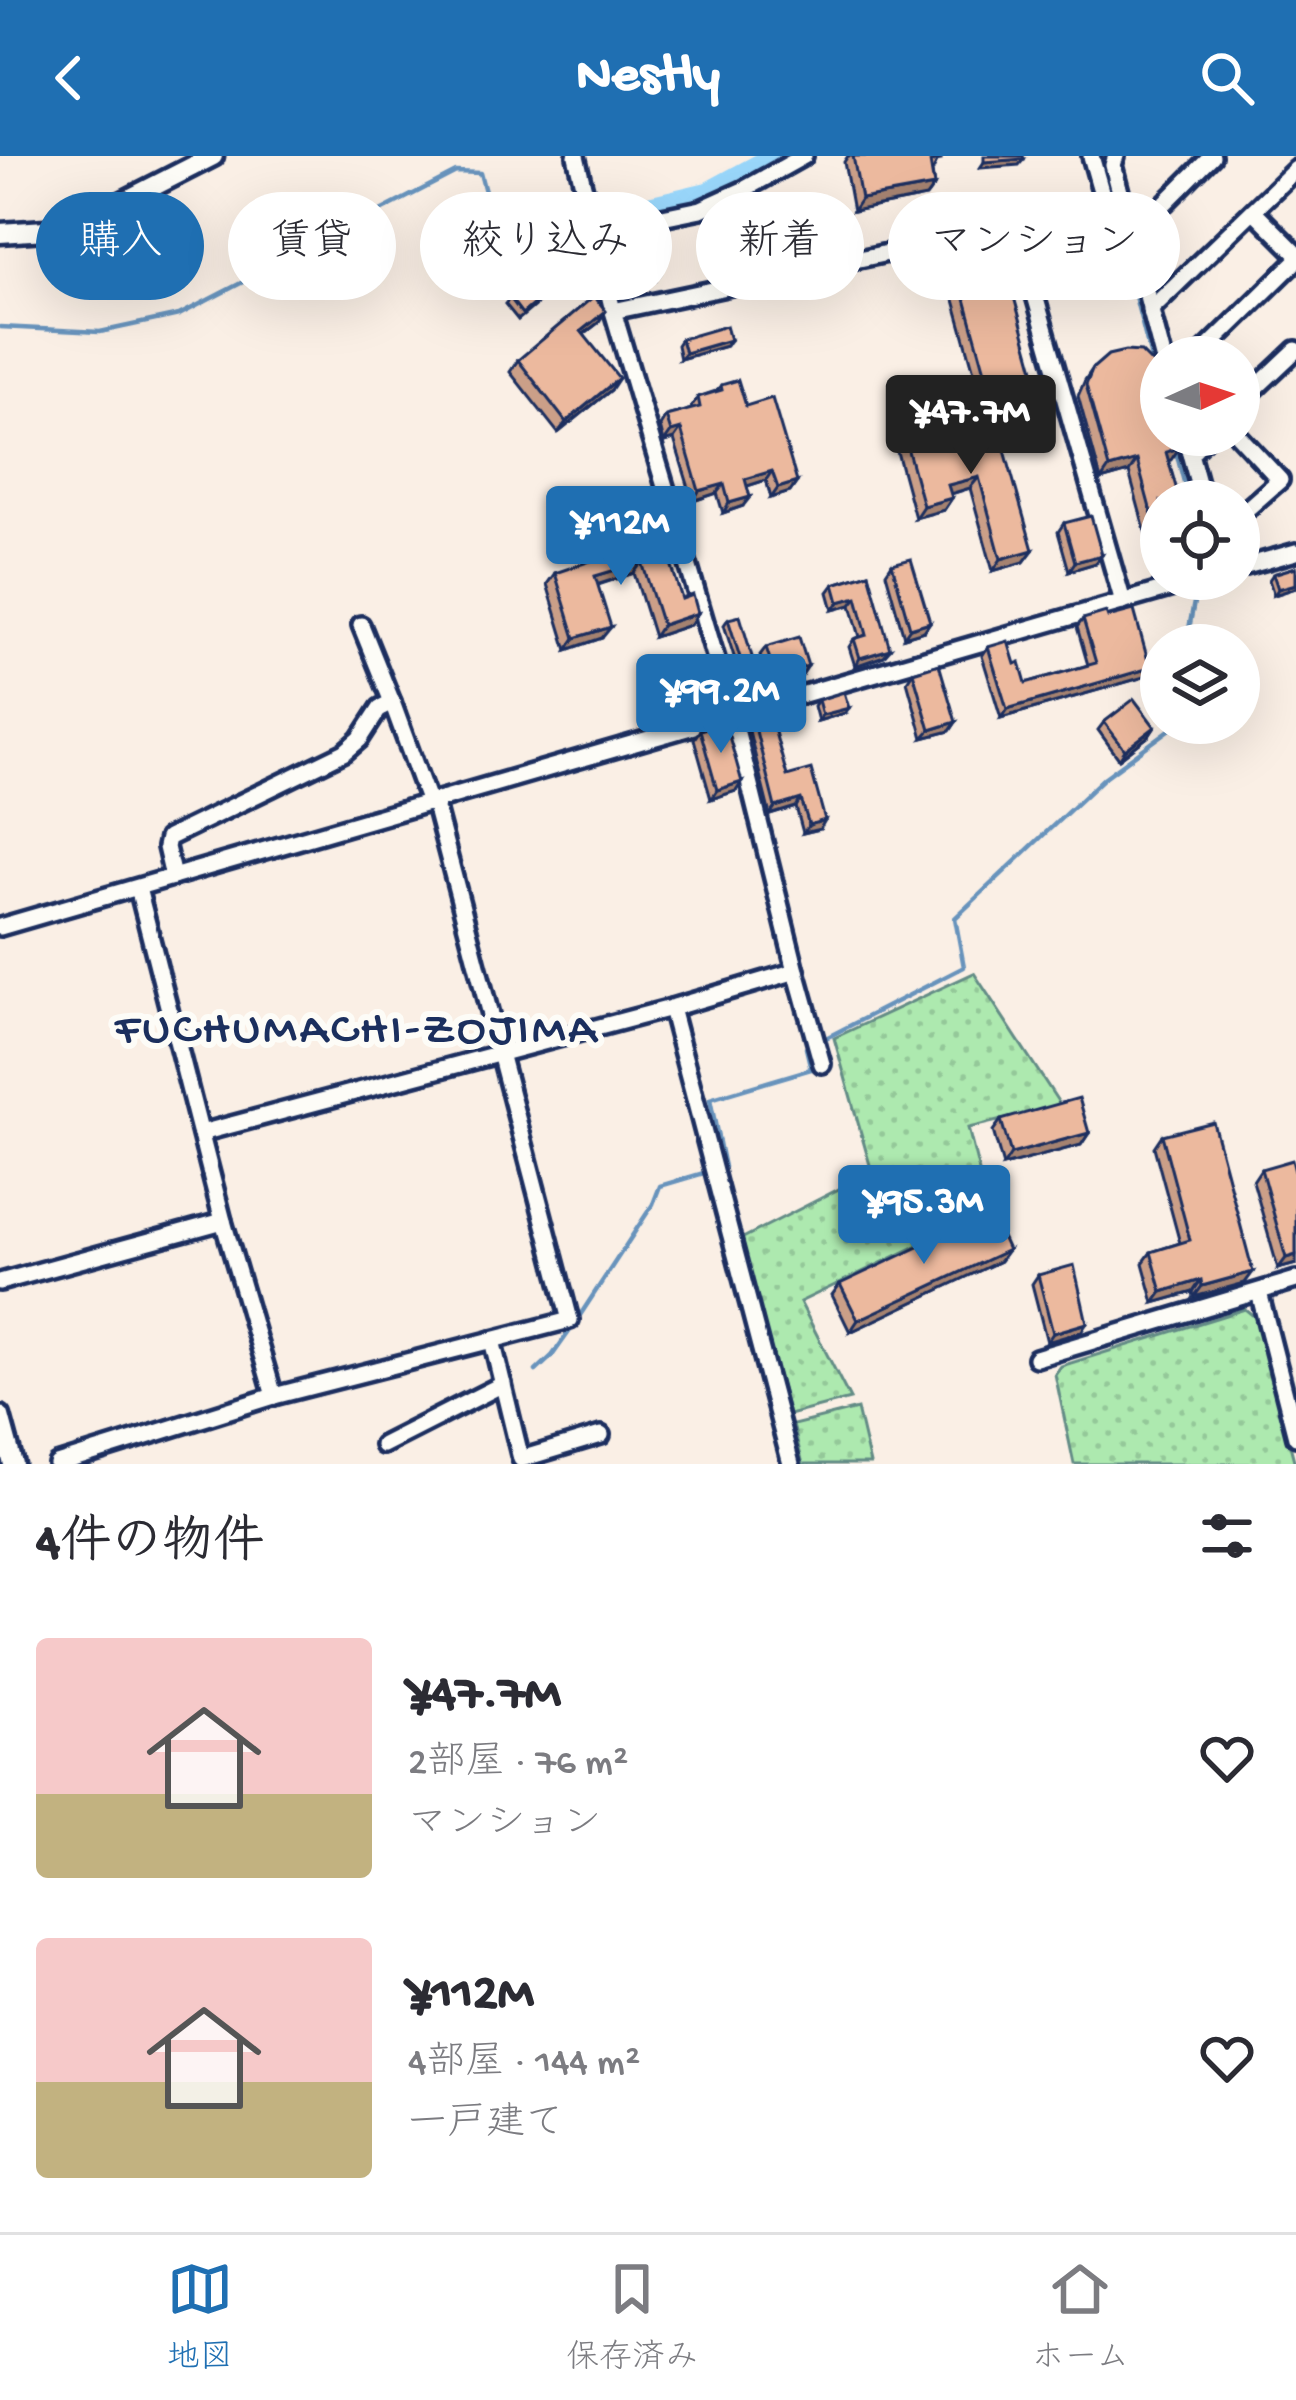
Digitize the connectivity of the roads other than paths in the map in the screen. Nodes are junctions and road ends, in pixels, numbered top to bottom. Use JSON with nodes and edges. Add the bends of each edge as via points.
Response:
{"nodes":[{"id":1,"x":213,"y":156,"type":"edge"},
{"id":2,"x":576,"y":156,"type":"edge"},
{"id":3,"x":804,"y":156,"type":"edge"},
{"id":4,"x":1091,"y":156,"type":"edge"},
{"id":5,"x":1116,"y":156,"type":"edge"},
{"id":6,"x":1212,"y":156,"type":"edge"},
{"id":7,"x":1296,"y":169,"type":"edge"},
{"id":8,"x":585,"y":192,"type":"edge"},
{"id":9,"x":1101,"y":192,"type":"edge"},
{"id":10,"x":1120,"y":192,"type":"edge"},
{"id":11,"x":1176,"y":192,"type":"edge"},
{"id":12,"x":1255,"y":212,"type":"junction"},
{"id":13,"x":672,"y":215,"type":"edge"},
{"id":14,"x":0,"y":233,"type":"edge"},
{"id":15,"x":1296,"y":257,"type":"edge"},
{"id":16,"x":610,"y":300,"type":"edge"},
{"id":17,"x":1148,"y":300,"type":"edge"},
{"id":18,"x":1150,"y":310,"type":"junction"},
{"id":19,"x":613,"y":311,"type":"junction"},
{"id":20,"x":1157,"y":336,"type":"edge"},
{"id":21,"x":1219,"y":336,"type":"edge"},
{"id":22,"x":1296,"y":350,"type":"edge"},
{"id":23,"x":1260,"y":384,"type":"edge"},
{"id":24,"x":1258,"y":456,"type":"edge"},
{"id":25,"x":1260,"y":498,"type":"edge"},
{"id":26,"x":1296,"y":552,"type":"edge"},
{"id":27,"x":1260,"y":562,"type":"edge"},
{"id":28,"x":1140,"y":597,"type":"edge"},
{"id":29,"x":1123,"y":602,"type":"junction"},
{"id":30,"x":361,"y":625,"type":"dead end"},
{"id":31,"x":392,"y":702,"type":"junction"},
{"id":32,"x":732,"y":713,"type":"junction"},
{"id":33,"x":432,"y":802,"type":"junction"},
{"id":34,"x":173,"y":877,"type":"junction"},
{"id":35,"x":138,"y":888,"type":"junction"},
{"id":36,"x":0,"y":927,"type":"edge"},
{"id":37,"x":796,"y":970,"type":"junction"},
{"id":38,"x":671,"y":1008,"type":"junction"},
{"id":39,"x":499,"y":1054,"type":"junction"},
{"id":40,"x":822,"y":1064,"type":"dead end"},
{"id":41,"x":201,"y":1133,"type":"junction"},
{"id":42,"x":223,"y":1221,"type":"junction"},
{"id":43,"x":1296,"y":1280,"type":"edge"},
{"id":44,"x":0,"y":1282,"type":"edge"},
{"id":45,"x":1258,"y":1292,"type":"junction"},
{"id":46,"x":493,"y":1340,"type":"junction"},
{"id":47,"x":1036,"y":1358,"type":"dead end"},
{"id":48,"x":503,"y":1384,"type":"junction"},
{"id":49,"x":274,"y":1396,"type":"junction"},
{"id":50,"x":0,"y":1416,"type":"edge"},
{"id":51,"x":602,"y":1436,"type":"dead end"},
{"id":52,"x":1296,"y":1438,"type":"edge"},
{"id":53,"x":383,"y":1445,"type":"dead end"},
{"id":54,"x":13,"y":1464,"type":"edge"},
{"id":55,"x":57,"y":1464,"type":"edge"},
{"id":56,"x":790,"y":1464,"type":"edge"}],
"edges":[{"from":1,"to":14,"type":"main road","via":[[62,229]]},
{"from":2,"to":8,"type":"street"},
{"from":3,"to":13,"type":"street","via":[[701,209]]},
{"from":4,"to":9,"type":"street"},
{"from":5,"to":10,"type":"street"},
{"from":6,"to":11,"type":"street"},
{"from":7,"to":12,"type":"street"},
{"from":12,"to":15,"type":"street"},
{"from":12,"to":18,"type":"street"},
{"from":15,"to":21,"type":"street"},
{"from":16,"to":19,"type":"street"},
{"from":17,"to":18,"type":"street"},
{"from":18,"to":20,"type":"street"},
{"from":19,"to":29,"type":"street","via":[[1015,226]]},
{"from":19,"to":32,"type":"street"},
{"from":22,"to":23,"type":"street"},
{"from":24,"to":25,"type":"street","via":[[1280,480]]},
{"from":26,"to":27,"type":"street"},
{"from":28,"to":29,"type":"street"},
{"from":29,"to":32,"type":"street"},
{"from":30,"to":31,"type":"street"},
{"from":31,"to":33,"type":"street"},
{"from":31,"to":34,"type":"street","via":[[345,752],[168,838]]},
{"from":32,"to":33,"type":"street"},
{"from":32,"to":37,"type":"street"},
{"from":33,"to":34,"type":"street"},
{"from":33,"to":39,"type":"street"},
{"from":34,"to":35,"type":"street"},
{"from":35,"to":36,"type":"street"},
{"from":35,"to":41,"type":"street"},
{"from":37,"to":38,"type":"street"},
{"from":37,"to":40,"type":"street"},
{"from":38,"to":39,"type":"street"},
{"from":38,"to":56,"type":"street"},
{"from":39,"to":41,"type":"street"},
{"from":39,"to":46,"type":"street","via":[[570,1320]]},
{"from":41,"to":42,"type":"street"},
{"from":42,"to":44,"type":"street"},
{"from":42,"to":49,"type":"street"},
{"from":43,"to":45,"type":"street"},
{"from":45,"to":47,"type":"street"},
{"from":45,"to":52,"type":"street"},
{"from":46,"to":48,"type":"street"},
{"from":46,"to":49,"type":"street"},
{"from":48,"to":51,"type":"street","via":[[521,1459]]},
{"from":48,"to":53,"type":"street"},
{"from":49,"to":55,"type":"street"},
{"from":50,"to":54,"type":"main road"}]}
